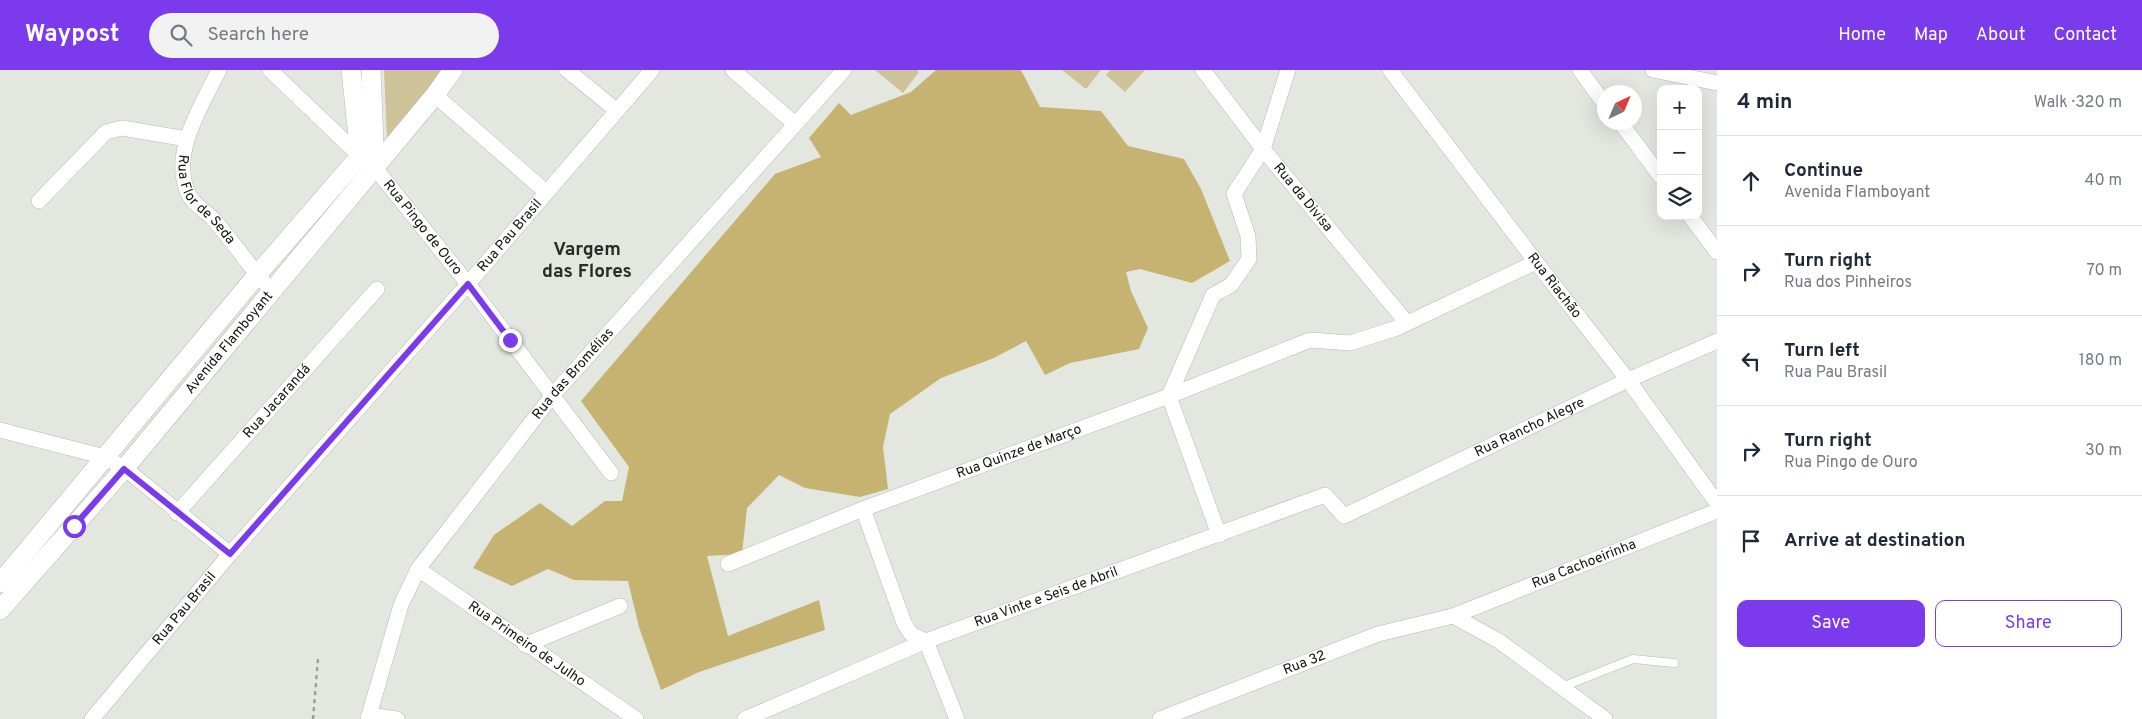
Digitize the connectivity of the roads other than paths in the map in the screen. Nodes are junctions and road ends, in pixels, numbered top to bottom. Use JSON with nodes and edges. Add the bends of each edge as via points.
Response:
{"nodes":[{"id":1,"x":219,"y":70,"type":"edge"},
{"id":2,"x":270,"y":70,"type":"edge"},
{"id":3,"x":351,"y":70,"type":"edge"},
{"id":4,"x":371,"y":70,"type":"edge"},
{"id":5,"x":453,"y":70,"type":"edge"},
{"id":6,"x":567,"y":70,"type":"edge"},
{"id":7,"x":652,"y":70,"type":"edge"},
{"id":8,"x":732,"y":70,"type":"edge"},
{"id":9,"x":844,"y":70,"type":"edge"},
{"id":10,"x":1203,"y":70,"type":"edge"},
{"id":11,"x":1288,"y":70,"type":"edge"},
{"id":12,"x":1390,"y":70,"type":"edge"},
{"id":13,"x":1580,"y":70,"type":"edge"},
{"id":14,"x":1653,"y":70,"type":"edge"},
{"id":15,"x":1717,"y":83,"type":"edge"},
{"id":16,"x":1597,"y":93,"type":"edge"},
{"id":17,"x":435,"y":95,"type":"junction"},
{"id":18,"x":616,"y":110,"type":"junction"},
{"id":19,"x":795,"y":124,"type":"junction"},
{"id":20,"x":1626,"y":130,"type":"edge"},
{"id":21,"x":188,"y":139,"type":"junction"},
{"id":22,"x":1263,"y":149,"type":"junction"},
{"id":23,"x":360,"y":156,"type":"junction"},
{"id":24,"x":375,"y":168,"type":"junction"},
{"id":25,"x":1660,"y":175,"type":"edge"},
{"id":26,"x":546,"y":192,"type":"junction"},
{"id":27,"x":39,"y":201,"type":"dead end"},
{"id":28,"x":1693,"y":220,"type":"edge"},
{"id":29,"x":1717,"y":252,"type":"edge"},
{"id":30,"x":1536,"y":262,"type":"junction"},
{"id":31,"x":257,"y":275,"type":"junction"},
{"id":32,"x":468,"y":284,"type":"junction"},
{"id":33,"x":377,"y":289,"type":"dead end"},
{"id":34,"x":272,"y":291,"type":"junction"},
{"id":35,"x":1407,"y":323,"type":"junction"},
{"id":36,"x":1717,"y":341,"type":"edge"},
{"id":37,"x":1628,"y":380,"type":"junction"},
{"id":38,"x":552,"y":396,"type":"junction"},
{"id":39,"x":1169,"y":396,"type":"junction"},
{"id":40,"x":0,"y":430,"type":"edge"},
{"id":41,"x":105,"y":457,"type":"junction"},
{"id":42,"x":124,"y":469,"type":"junction"},
{"id":43,"x":611,"y":473,"type":"dead end"},
{"id":44,"x":1717,"y":504,"type":"edge"},
{"id":45,"x":864,"y":509,"type":"junction"},
{"id":46,"x":1717,"y":511,"type":"edge"},
{"id":47,"x":177,"y":513,"type":"junction"},
{"id":48,"x":1344,"y":516,"type":"joint"},
{"id":49,"x":1219,"y":535,"type":"junction"},
{"id":50,"x":230,"y":554,"type":"junction"},
{"id":51,"x":728,"y":564,"type":"dead end"},
{"id":52,"x":418,"y":569,"type":"junction"},
{"id":53,"x":0,"y":583,"type":"edge"},
{"id":54,"x":620,"y":606,"type":"dead end"},
{"id":55,"x":0,"y":610,"type":"edge"},
{"id":56,"x":1453,"y":616,"type":"junction"},
{"id":57,"x":926,"y":641,"type":"junction"},
{"id":58,"x":525,"y":645,"type":"junction"},
{"id":59,"x":1674,"y":663,"type":"dead end"},
{"id":60,"x":1562,"y":687,"type":"junction"},
{"id":61,"x":369,"y":717,"type":"edge"},
{"id":62,"x":92,"y":719,"type":"edge"},
{"id":63,"x":397,"y":719,"type":"edge"},
{"id":64,"x":636,"y":719,"type":"edge"},
{"id":65,"x":745,"y":719,"type":"edge"},
{"id":66,"x":956,"y":719,"type":"edge"},
{"id":67,"x":1160,"y":719,"type":"edge"},
{"id":68,"x":1605,"y":719,"type":"edge"}],
"edges":[{"from":1,"to":21,"type":"street","name":"Rua Flor de Seda"},
{"from":2,"to":23,"type":"street","name":"Rua Pingo de Ouro"},
{"from":3,"to":23,"type":"street"},
{"from":4,"to":24,"type":"street"},
{"from":5,"to":17,"type":"street","name":"Avenida Flamboyant"},
{"from":6,"to":18,"type":"street"},
{"from":7,"to":18,"type":"street","name":"Rua Pau Brasil"},
{"from":8,"to":19,"type":"street"},
{"from":9,"to":19,"type":"street","name":"Rua das Bromélias"},
{"from":10,"to":22,"type":"street","name":"Rua da Divisa"},
{"from":11,"to":22,"type":"street"},
{"from":12,"to":30,"type":"street","name":"Rua Riachão"},
{"from":13,"to":16,"type":"street"},
{"from":14,"to":15,"type":"street"},
{"from":17,"to":24,"type":"street","name":"Avenida Flamboyant"},
{"from":17,"to":26,"type":"street"},
{"from":18,"to":26,"type":"street","name":"Rua Pau Brasil"},
{"from":19,"to":38,"type":"street","name":"Rua das Bromélias"},
{"from":20,"to":25,"type":"street"},
{"from":21,"to":27,"type":"street","via":[[122,128],[106,132]]},
{"from":21,"to":31,"type":"street","name":"Rua Flor de Seda","via":[[184,147],[182,172],[190,197],[214,220]]},
{"from":22,"to":35,"type":"street","name":"Rua da Divisa"},
{"from":22,"to":39,"type":"street","via":[[1234,194],[1248,236],[1249,259],[1231,285],[1213,295]]},
{"from":23,"to":24,"type":"street","name":"Rua Pingo de Ouro"},
{"from":23,"to":31,"type":"street","name":"Avenida Flamboyant"},
{"from":24,"to":32,"type":"street","name":"Rua Pingo de Ouro"},
{"from":24,"to":34,"type":"street","name":"Avenida Flamboyant"},
{"from":26,"to":32,"type":"street","name":"Rua Pau Brasil"},
{"from":28,"to":29,"type":"street"},
{"from":30,"to":35,"type":"street"},
{"from":30,"to":37,"type":"street","name":"Rua Riachão"},
{"from":31,"to":34,"type":"street","name":"Rua Flor de Seda"},
{"from":31,"to":41,"type":"street","name":"Avenida Flamboyant"},
{"from":32,"to":38,"type":"street","name":"Rua Pingo de Ouro"},
{"from":32,"to":50,"type":"street","name":"Rua Pau Brasil"},
{"from":33,"to":47,"type":"street","name":"Rua Jacarandá"},
{"from":34,"to":42,"type":"street","name":"Avenida Flamboyant"},
{"from":35,"to":39,"type":"street","name":"Rua Quinze de Março","via":[[1350,343],[1310,340]]},
{"from":36,"to":37,"type":"street","name":"Rua Rancho Alegre"},
{"from":37,"to":44,"type":"street","name":"Rua Riachão"},
{"from":37,"to":48,"type":"street","name":"Rua Rancho Alegre"},
{"from":38,"to":43,"type":"street","name":"Rua Pingo de Ouro"},
{"from":38,"to":52,"type":"street","name":"Rua das Bromélias"},
{"from":39,"to":45,"type":"street","name":"Rua Quinze de Março"},
{"from":39,"to":49,"type":"street"},
{"from":40,"to":41,"type":"street"},
{"from":41,"to":42,"type":"street"},
{"from":41,"to":53,"type":"street","name":"Avenida Flamboyant"},
{"from":42,"to":47,"type":"street"},
{"from":42,"to":55,"type":"street","name":"Avenida Flamboyant"},
{"from":45,"to":51,"type":"street","name":"Rua Quinze de Março"},
{"from":45,"to":57,"type":"street","via":[[904,623],[911,634]]},
{"from":46,"to":56,"type":"street","name":"Rua Cachoeirinha"},
{"from":47,"to":50,"type":"street"},
{"from":48,"to":49,"type":"street","name":"Rua Vinte e Seis de Abril","via":[[1326,495]]},
{"from":49,"to":57,"type":"street","name":"Rua Vinte e Seis de Abril"},
{"from":50,"to":62,"type":"street","name":"Rua Pau Brasil"},
{"from":52,"to":58,"type":"street","name":"Rua Primeiro de Julho"},
{"from":52,"to":61,"type":"street","name":"Rua das Bromélias","via":[[400,605]]},
{"from":54,"to":58,"type":"street"},
{"from":56,"to":60,"type":"street","via":[[1499,640]]},
{"from":56,"to":67,"type":"street","name":"Rua 32","via":[[1378,634]]},
{"from":57,"to":65,"type":"street","name":"Rua Vinte e Seis de Abril"},
{"from":57,"to":66,"type":"street"},
{"from":58,"to":64,"type":"street","name":"Rua Primeiro de Julho"},
{"from":59,"to":60,"type":"lane","via":[[1633,660]]},
{"from":60,"to":68,"type":"street"},
{"from":61,"to":63,"type":"street"}]}
